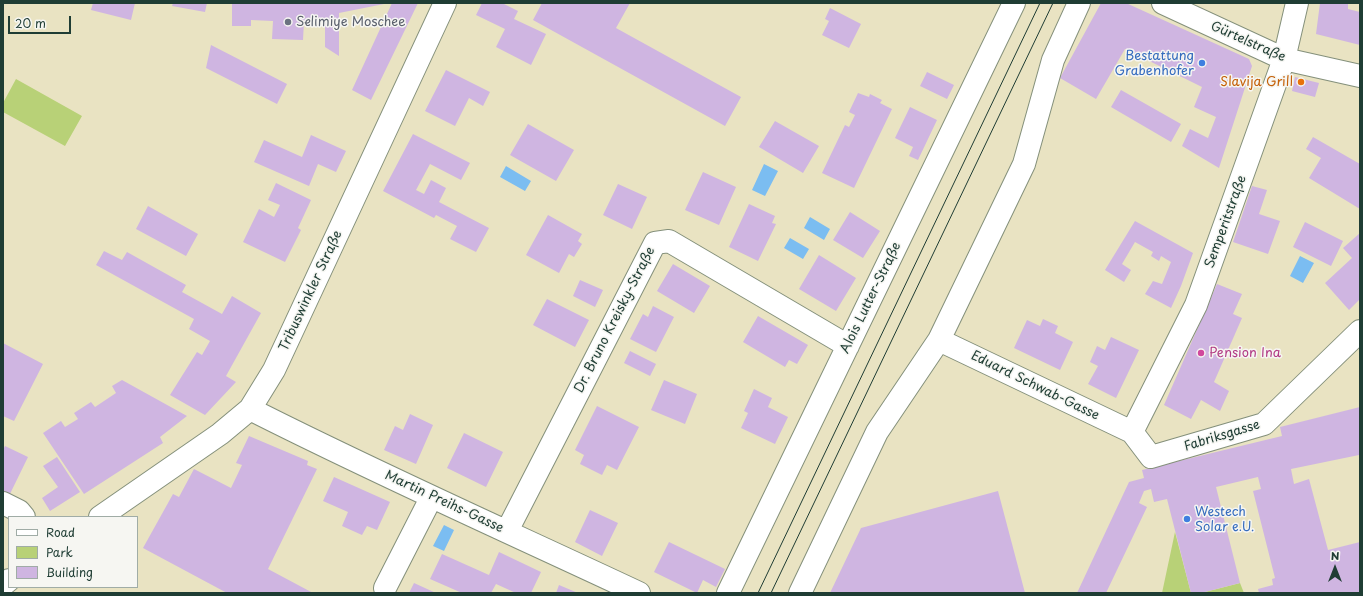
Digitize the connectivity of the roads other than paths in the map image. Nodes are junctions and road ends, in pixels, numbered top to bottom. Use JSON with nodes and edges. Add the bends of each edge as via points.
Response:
{"nodes":[{"id":1,"x":446,"y":3,"type":"edge"},
{"id":2,"x":1014,"y":3,"type":"edge"},
{"id":3,"x":1079,"y":3,"type":"edge"},
{"id":4,"x":1163,"y":3,"type":"edge"},
{"id":5,"x":1297,"y":3,"type":"edge"},
{"id":6,"x":1284,"y":59,"type":"junction"},
{"id":7,"x":1360,"y":76,"type":"edge"},
{"id":8,"x":1360,"y":330,"type":"edge"},
{"id":9,"x":939,"y":340,"type":"junction"},
{"id":10,"x":848,"y":346,"type":"junction"},
{"id":11,"x":250,"y":409,"type":"junction"},
{"id":12,"x":1132,"y":432,"type":"junction"},
{"id":13,"x":431,"y":498,"type":"junction"},
{"id":14,"x":3,"y":503,"type":"edge"},
{"id":15,"x":23,"y":516,"type":"edge"},
{"id":16,"x":101,"y":516,"type":"edge"},
{"id":17,"x":507,"y":531,"type":"junction"},
{"id":18,"x":385,"y":588,"type":"dead end"},
{"id":19,"x":639,"y":593,"type":"edge"},
{"id":20,"x":728,"y":593,"type":"edge"},
{"id":21,"x":800,"y":593,"type":"edge"}],
"edges":[{"from":1,"to":11,"type":"street","name":"Tribuswinkler Straße","via":[[274,370]]},
{"from":2,"to":10,"type":"street","name":"Alois Lutter-Straße"},
{"from":3,"to":9,"type":"street","via":[[1053,60],[1024,164]]},
{"from":4,"to":6,"type":"street","name":"Gürtelstraße"},
{"from":5,"to":6,"type":"street","name":"Semperitstraße"},
{"from":6,"to":7,"type":"street","name":"Gürtelstraße"},
{"from":6,"to":12,"type":"street","name":"Semperitstraße","via":[[1196,305]]},
{"from":8,"to":12,"type":"street","name":"Fabriksgasse","via":[[1264,424],[1151,457]]},
{"from":9,"to":12,"type":"street","name":"Eduard Schwab-Gasse"},
{"from":9,"to":21,"type":"street","via":[[877,432]]},
{"from":10,"to":17,"type":"street","name":"Dr. Bruno Kreisky-Straße","via":[[669,241],[655,242]]},
{"from":10,"to":20,"type":"street","name":"Alois Lutter-Straße"},
{"from":11,"to":13,"type":"street","name":"Martin Preihs-Gasse"},
{"from":11,"to":16,"type":"street","name":"Tribuswinkler Straße","via":[[220,434]]},
{"from":13,"to":17,"type":"street","name":"Martin Preihs-Gasse"},
{"from":13,"to":18,"type":"street"},
{"from":14,"to":15,"type":"street"},
{"from":17,"to":19,"type":"street","name":"Martin Preihs-Gasse"}]}
